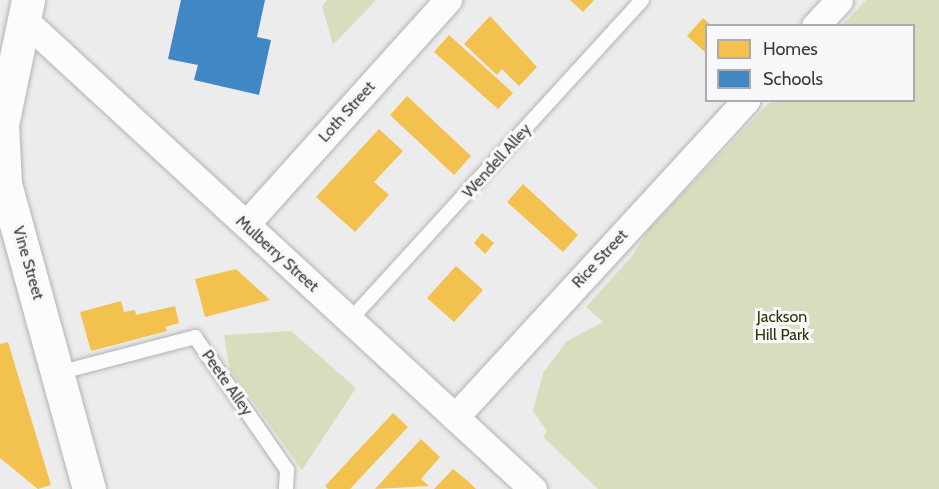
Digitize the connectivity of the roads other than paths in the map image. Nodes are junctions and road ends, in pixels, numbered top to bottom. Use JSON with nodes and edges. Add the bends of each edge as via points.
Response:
{"nodes":[{"id":1,"x":448,"y":0,"type":"edge"},
{"id":2,"x":642,"y":0,"type":"edge"},
{"id":3,"x":839,"y":0,"type":"edge"},
{"id":4,"x":25,"y":9,"type":"edge"},
{"id":5,"x":817,"y":24,"type":"edge"},
{"id":6,"x":744,"y":102,"type":"edge"},
{"id":7,"x":2,"y":185,"type":"edge"},
{"id":8,"x":246,"y":224,"type":"junction"},
{"id":9,"x":350,"y":320,"type":"junction"},
{"id":10,"x":58,"y":373,"type":"junction"},
{"id":11,"x":454,"y":417,"type":"junction"},
{"id":12,"x":89,"y":489,"type":"edge"},
{"id":13,"x":286,"y":489,"type":"edge"},
{"id":14,"x":533,"y":489,"type":"edge"}],
"edges":[{"from":1,"to":8,"type":"street","name":"Loth Street"},
{"from":2,"to":9,"type":"lane","name":"Wendell Alley"},
{"from":3,"to":5,"type":"street"},
{"from":4,"to":7,"type":"main road","name":"Vine Street","via":[[2,124]]},
{"from":4,"to":8,"type":"street","name":"Mulberry Street"},
{"from":6,"to":11,"type":"street","name":"Rice Street"},
{"from":7,"to":10,"type":"main road","name":"Vine Street"},
{"from":8,"to":9,"type":"street","name":"Mulberry Street"},
{"from":9,"to":11,"type":"street","name":"Mulberry Street"},
{"from":10,"to":12,"type":"main road","name":"Vine Street"},
{"from":10,"to":13,"type":"lane","name":"Peete Alley","via":[[195,337],[287,470]]},
{"from":11,"to":14,"type":"street","name":"Mulberry Street"}]}
